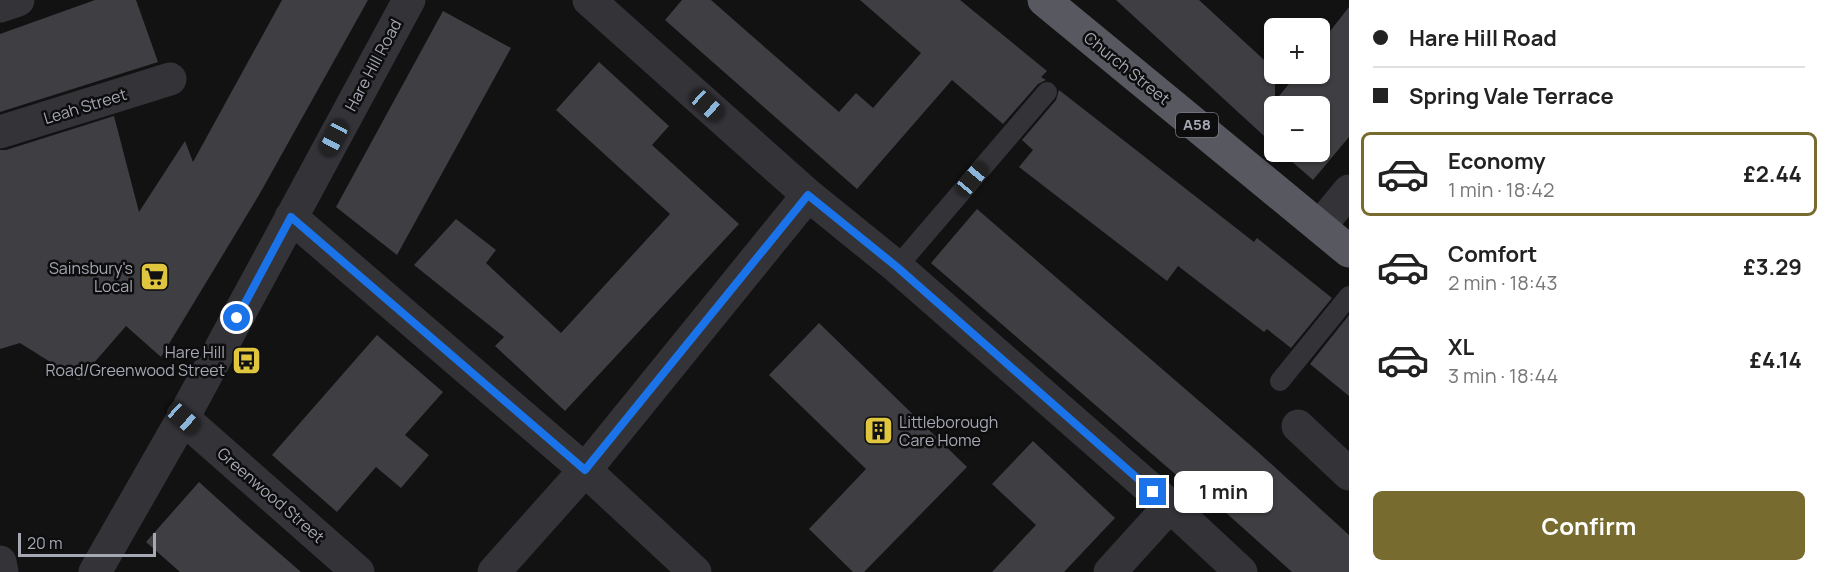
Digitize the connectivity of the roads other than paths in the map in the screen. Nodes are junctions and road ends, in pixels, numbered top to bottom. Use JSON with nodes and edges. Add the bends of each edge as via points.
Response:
{"nodes":[{"id":1,"x":18,"y":0,"type":"edge"},
{"id":2,"x":409,"y":0,"type":"edge"},
{"id":3,"x":589,"y":0,"type":"edge"},
{"id":4,"x":1044,"y":0,"type":"edge"},
{"id":5,"x":0,"y":6,"type":"edge"},
{"id":6,"x":171,"y":79,"type":"dead end"},
{"id":7,"x":1047,"y":92,"type":"dead end"},
{"id":8,"x":0,"y":132,"type":"edge"},
{"id":9,"x":1349,"y":191,"type":"edge"},
{"id":10,"x":808,"y":195,"type":"junction"},
{"id":11,"x":291,"y":217,"type":"junction"},
{"id":12,"x":1320,"y":226,"type":"junction"},
{"id":13,"x":1349,"y":251,"type":"edge"},
{"id":14,"x":897,"y":267,"type":"junction"},
{"id":15,"x":1349,"y":296,"type":"edge"},
{"id":16,"x":1280,"y":381,"type":"dead end"},
{"id":17,"x":183,"y":418,"type":"junction"},
{"id":18,"x":1298,"y":426,"type":"dead end"},
{"id":19,"x":585,"y":470,"type":"junction"},
{"id":20,"x":1349,"y":474,"type":"edge"},
{"id":21,"x":1170,"y":507,"type":"junction"},
{"id":22,"x":0,"y":562,"type":"edge"},
{"id":23,"x":2,"y":572,"type":"edge"},
{"id":24,"x":95,"y":572,"type":"edge"},
{"id":25,"x":358,"y":572,"type":"edge"},
{"id":26,"x":494,"y":572,"type":"edge"},
{"id":27,"x":695,"y":572,"type":"edge"},
{"id":28,"x":1110,"y":572,"type":"edge"},
{"id":29,"x":1241,"y":572,"type":"edge"}],
"edges":[{"from":1,"to":5,"type":"street"},
{"from":2,"to":11,"type":"street","name":"Hare Hill Road"},
{"from":3,"to":10,"type":"street"},
{"from":4,"to":12,"type":"highway","name":"Church Street","number":"A58"},
{"from":6,"to":8,"type":"street","name":"Leah Street"},
{"from":7,"to":14,"type":"lane"},
{"from":9,"to":12,"type":"street"},
{"from":10,"to":14,"type":"street"},
{"from":10,"to":19,"type":"street"},
{"from":11,"to":17,"type":"street","name":"Hare Hill Road"},
{"from":11,"to":19,"type":"street"},
{"from":12,"to":13,"type":"highway","name":"Church Street","number":"A58"},
{"from":14,"to":21,"type":"street"},
{"from":15,"to":16,"type":"lane"},
{"from":17,"to":24,"type":"street","name":"Hare Hill Road"},
{"from":17,"to":25,"type":"street","name":"Greenwood Street"},
{"from":18,"to":20,"type":"street"},
{"from":19,"to":26,"type":"street"},
{"from":19,"to":27,"type":"street"},
{"from":21,"to":28,"type":"street"},
{"from":21,"to":29,"type":"street"},
{"from":22,"to":23,"type":"street"}]}
